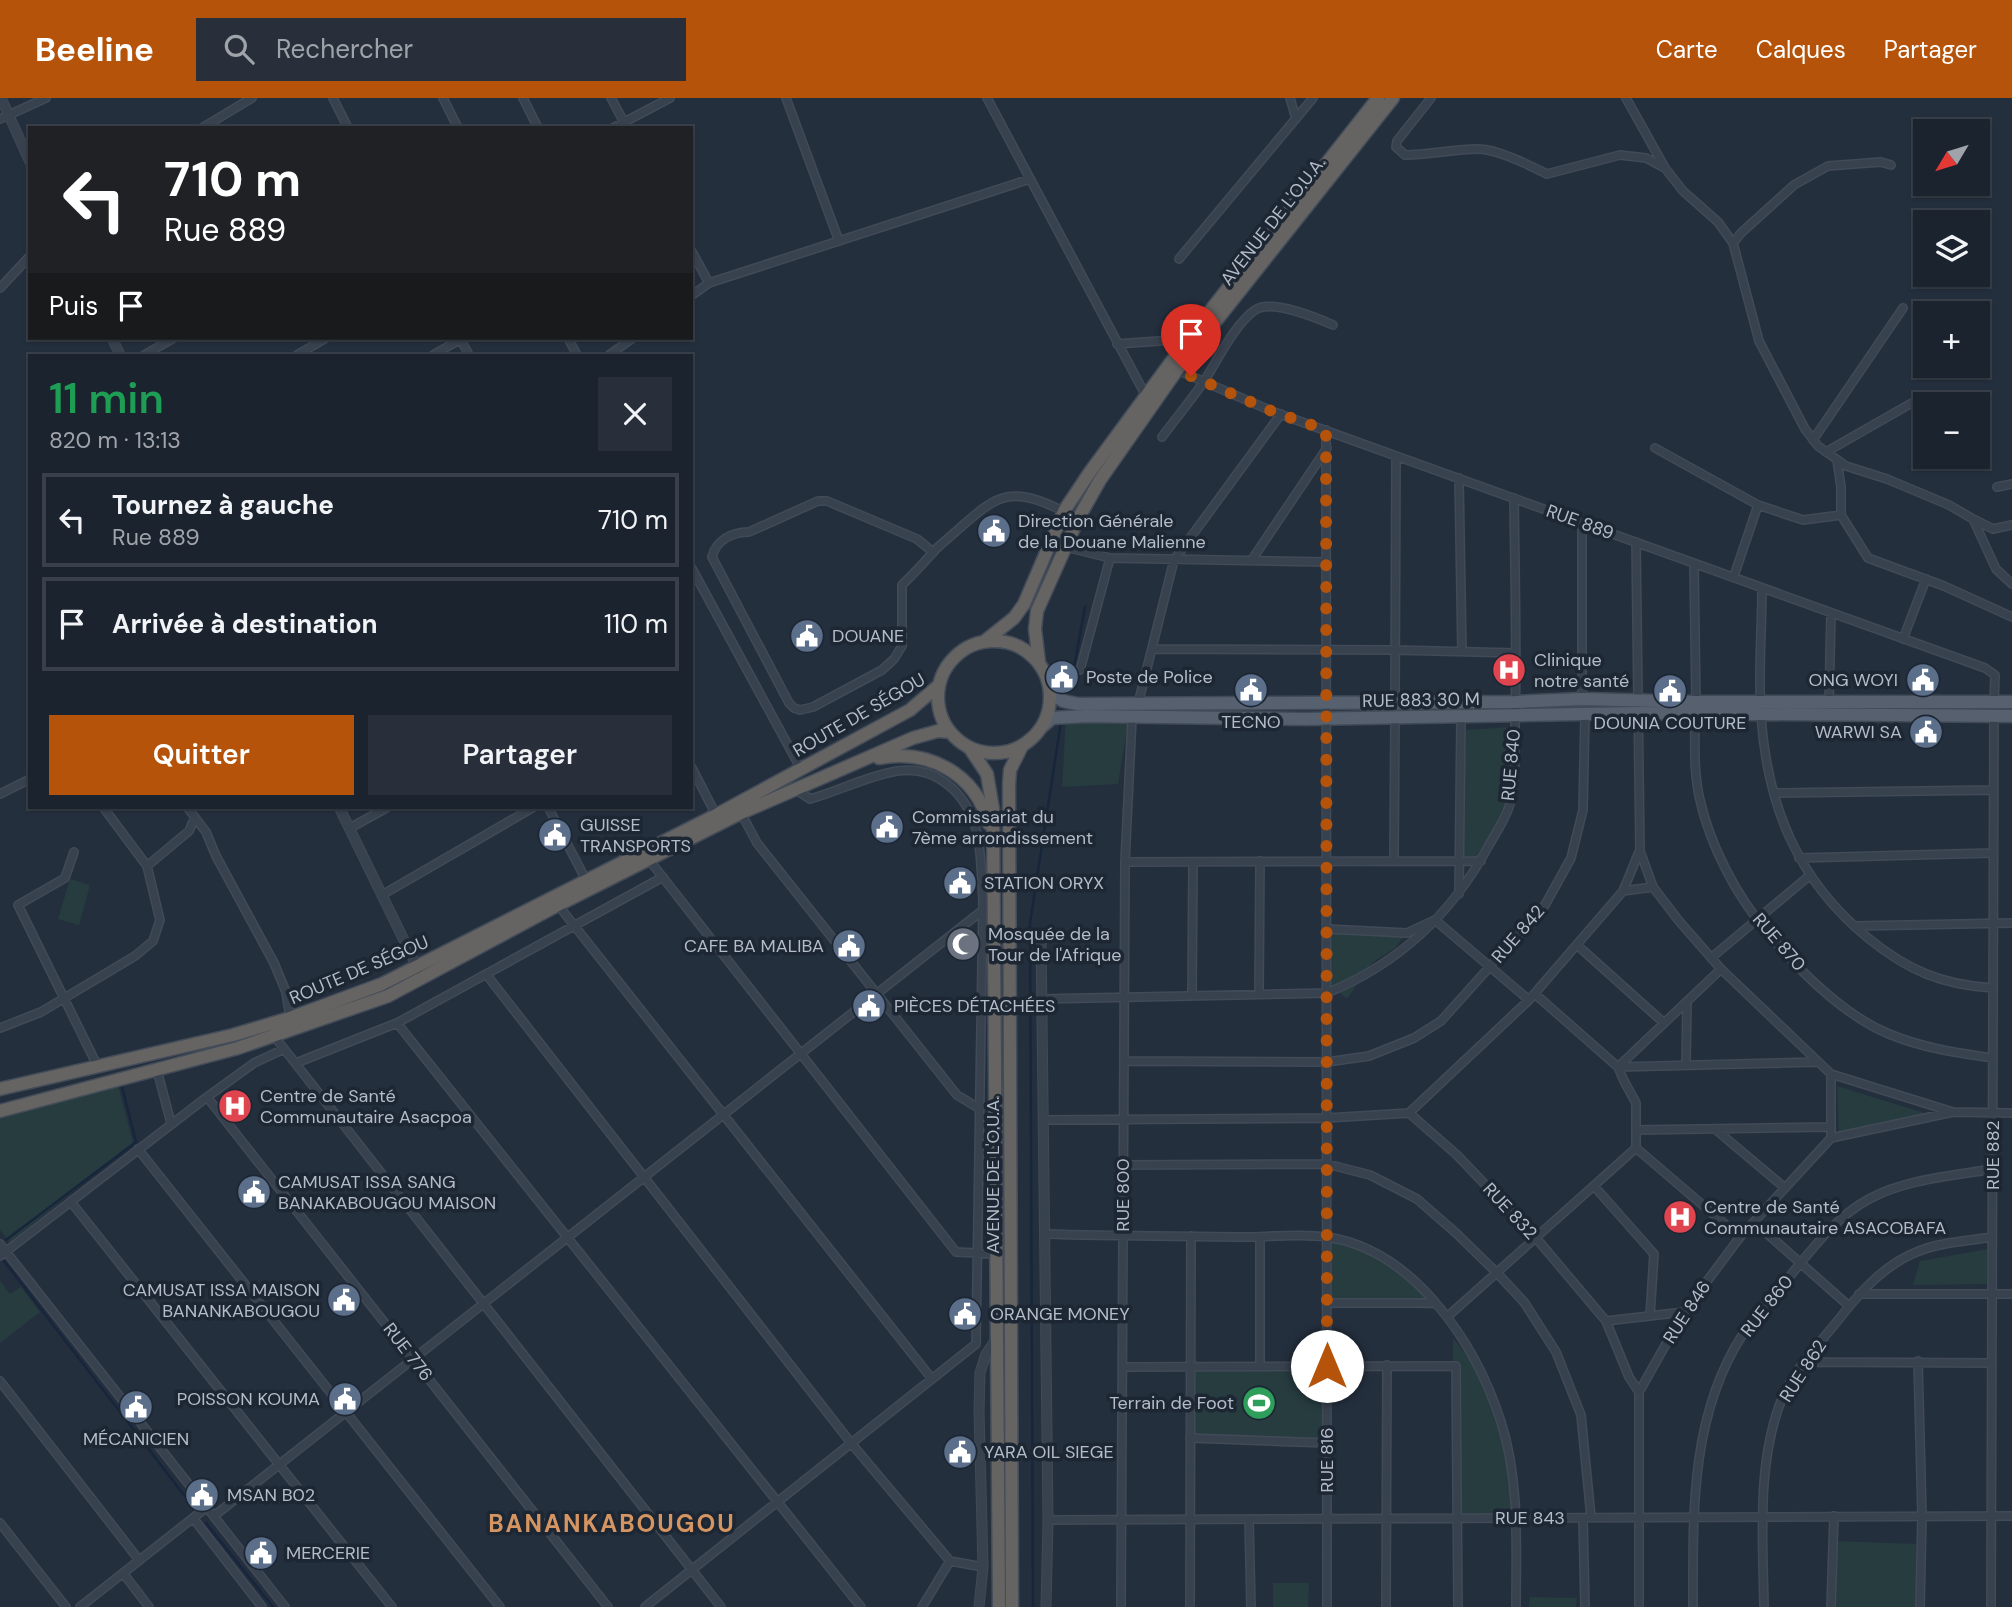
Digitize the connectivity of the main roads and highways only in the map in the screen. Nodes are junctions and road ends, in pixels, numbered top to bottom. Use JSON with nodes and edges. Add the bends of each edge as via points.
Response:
{"nodes":[{"id":1,"x":1378,"y":98,"type":"edge"},
{"id":2,"x":1393,"y":98,"type":"edge"},
{"id":3,"x":985,"y":641,"type":"junction"},
{"id":4,"x":1039,"y":662,"type":"junction"},
{"id":5,"x":939,"y":686,"type":"junction"},
{"id":6,"x":1051,"y":692,"type":"junction"},
{"id":7,"x":2012,"y":702,"type":"edge"},
{"id":8,"x":1638,"y":707,"type":"junction"},
{"id":9,"x":1761,"y":708,"type":"junction"},
{"id":10,"x":1515,"y":709,"type":"junction"},
{"id":11,"x":2012,"y":716,"type":"edge"},
{"id":12,"x":1044,"y":725,"type":"junction"},
{"id":13,"x":950,"y":732,"type":"junction"},
{"id":14,"x":1022,"y":746,"type":"junction"},
{"id":15,"x":969,"y":747,"type":"junction"},
{"id":16,"x":851,"y":765,"type":"junction"},
{"id":17,"x":994,"y":846,"type":"junction"},
{"id":18,"x":420,"y":973,"type":"junction"},
{"id":19,"x":0,"y":1089,"type":"edge"},
{"id":20,"x":0,"y":1111,"type":"edge"},
{"id":21,"x":999,"y":1607,"type":"edge"},
{"id":22,"x":1012,"y":1607,"type":"edge"}],
"edges":[{"from":1,"to":3,"type":"highway","name":"AVENUE DE L'O.U.A.","via":[[1090,472],[1064,511],[1024,604]]},
{"from":2,"to":4,"type":"highway","name":"AVENUE DE L'O.U.A.","via":[[1177,370],[1100,480],[1037,611]]},
{"from":3,"to":4,"type":"highway","via":[[1014,644]]},
{"from":3,"to":5,"type":"highway","via":[[950,661]]},
{"from":4,"to":6,"type":"highway"},
{"from":5,"to":13,"type":"highway","name":"ROUTE DE SÉGOU","via":[[938,702]]},
{"from":5,"to":18,"type":"highway","name":"ROUTE DE SÉGOU","via":[[910,709]]},
{"from":6,"to":10,"type":"main road","via":[[1078,704],[1395,703]]},
{"from":6,"to":12,"type":"highway"},
{"from":7,"to":9,"type":"main road"},
{"from":8,"to":9,"type":"main road","name":"RUE 883 30 M"},
{"from":8,"to":10,"type":"main road","name":"RUE 883 30 M","via":[[1585,714]]},
{"from":8,"to":10,"type":"main road","via":[[1582,699]]},
{"from":9,"to":11,"type":"main road","name":"RUE 883 30 M"},
{"from":10,"to":12,"type":"main road","name":"RUE 883 30 M","via":[[1461,717],[1068,716],[1052,718]]},
{"from":12,"to":14,"type":"highway"},
{"from":13,"to":15,"type":"highway"},
{"from":13,"to":16,"type":"highway","name":"ROUTE DE SÉGOU","via":[[913,738]]},
{"from":14,"to":15,"type":"highway","via":[[1001,753]]},
{"from":14,"to":22,"type":"highway","name":"AVENUE DE L'O.U.A.","via":[[1010,770],[1009,785]]},
{"from":15,"to":17,"type":"highway","name":"AVENUE DE L'O.U.A.","via":[[991,789]]},
{"from":16,"to":17,"type":"highway","via":[[900,755],[931,760],[962,779],[977,796]]},
{"from":16,"to":18,"type":"highway","name":"ROUTE DE SÉGOU","via":[[741,813]]},
{"from":17,"to":21,"type":"highway","name":"AVENUE DE L'O.U.A."},
{"from":18,"to":19,"type":"highway","name":"ROUTE DE SÉGOU","via":[[233,1035]]},
{"from":18,"to":20,"type":"highway","name":"ROUTE DE SÉGOU","via":[[388,996],[274,1036]]}]}
